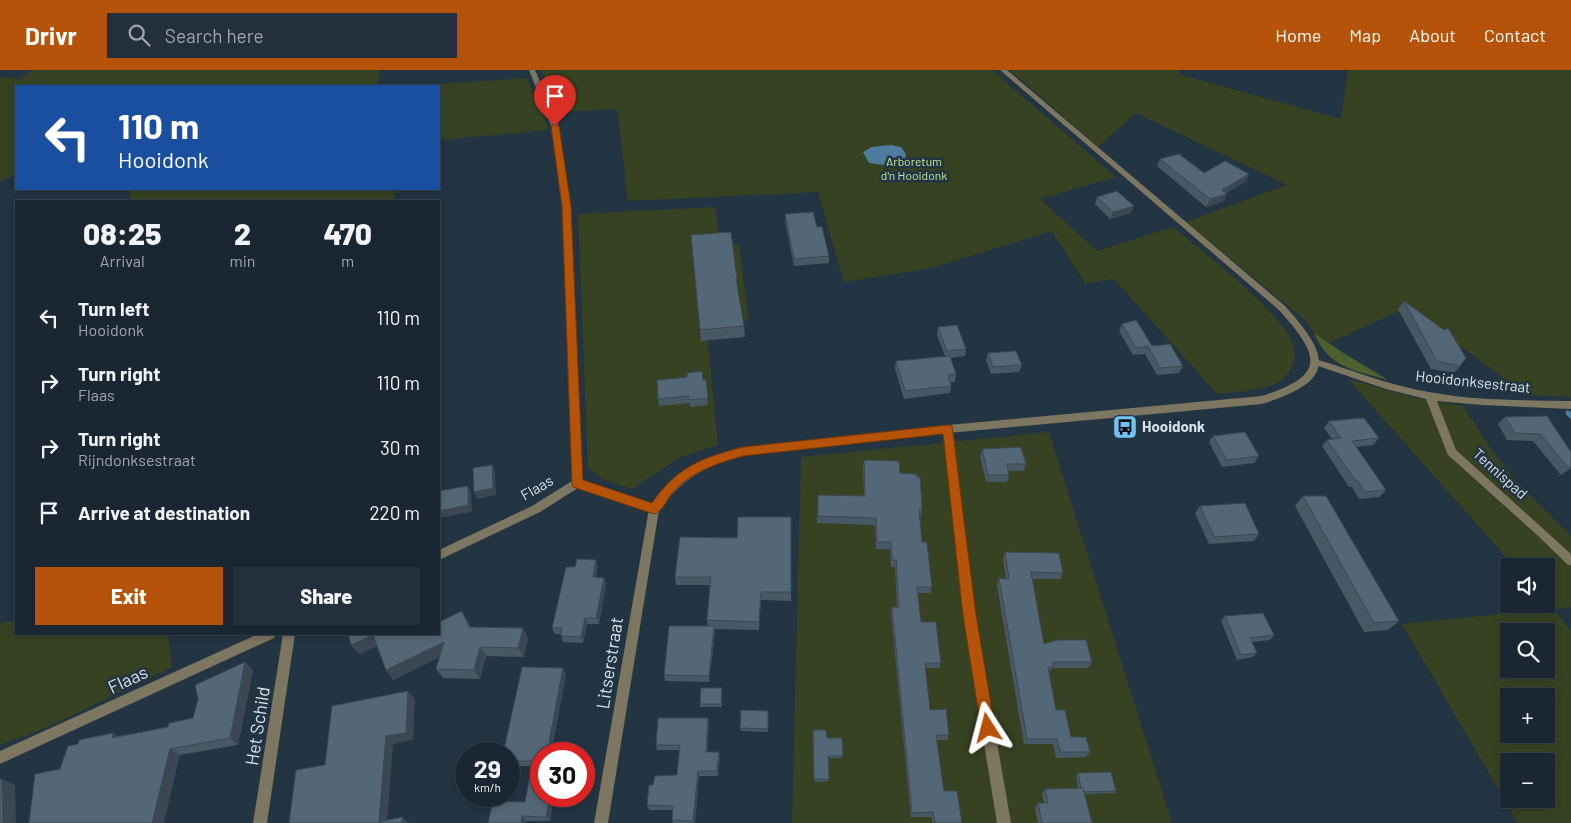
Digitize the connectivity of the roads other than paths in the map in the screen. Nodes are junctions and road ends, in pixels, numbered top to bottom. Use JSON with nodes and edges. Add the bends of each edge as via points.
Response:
{"nodes":[{"id":1,"x":532,"y":70,"type":"edge"},
{"id":2,"x":1003,"y":70,"type":"edge"},
{"id":3,"x":1315,"y":362,"type":"junction"},
{"id":4,"x":1430,"y":396,"type":"junction"},
{"id":5,"x":1571,"y":405,"type":"edge"},
{"id":6,"x":948,"y":429,"type":"junction"},
{"id":7,"x":578,"y":483,"type":"junction"},
{"id":8,"x":654,"y":509,"type":"junction"},
{"id":9,"x":440,"y":555,"type":"edge"},
{"id":10,"x":1571,"y":561,"type":"edge"},
{"id":11,"x":268,"y":635,"type":"edge"},
{"id":12,"x":289,"y":635,"type":"edge"},
{"id":13,"x":0,"y":758,"type":"edge"},
{"id":14,"x":260,"y":823,"type":"edge"},
{"id":15,"x":601,"y":823,"type":"edge"},
{"id":16,"x":1004,"y":823,"type":"edge"}],
"edges":[{"from":1,"to":7,"type":"street","via":[[555,126],[566,206]]},
{"from":2,"to":3,"type":"street","via":[[1282,308],[1309,339],[1316,355]]},
{"from":3,"to":4,"type":"street","name":"Hooidonksestraat"},
{"from":3,"to":6,"type":"street","via":[[1304,383],[1287,393],[1262,400]]},
{"from":4,"to":5,"type":"street","name":"Hooidonksestraat"},
{"from":4,"to":10,"type":"street","name":"Tennispad","via":[[1452,452]]},
{"from":6,"to":8,"type":"street","via":[[743,452],[714,459],[669,488]]},
{"from":6,"to":16,"type":"street","via":[[969,615]]},
{"from":7,"to":8,"type":"street","name":"Flaas"},
{"from":7,"to":9,"type":"street","name":"Flaas","via":[[536,508]]},
{"from":8,"to":15,"type":"street","name":"Litserstraat"},
{"from":11,"to":13,"type":"street","name":"Flaas"},
{"from":12,"to":14,"type":"street","name":"Het Schild"}]}
